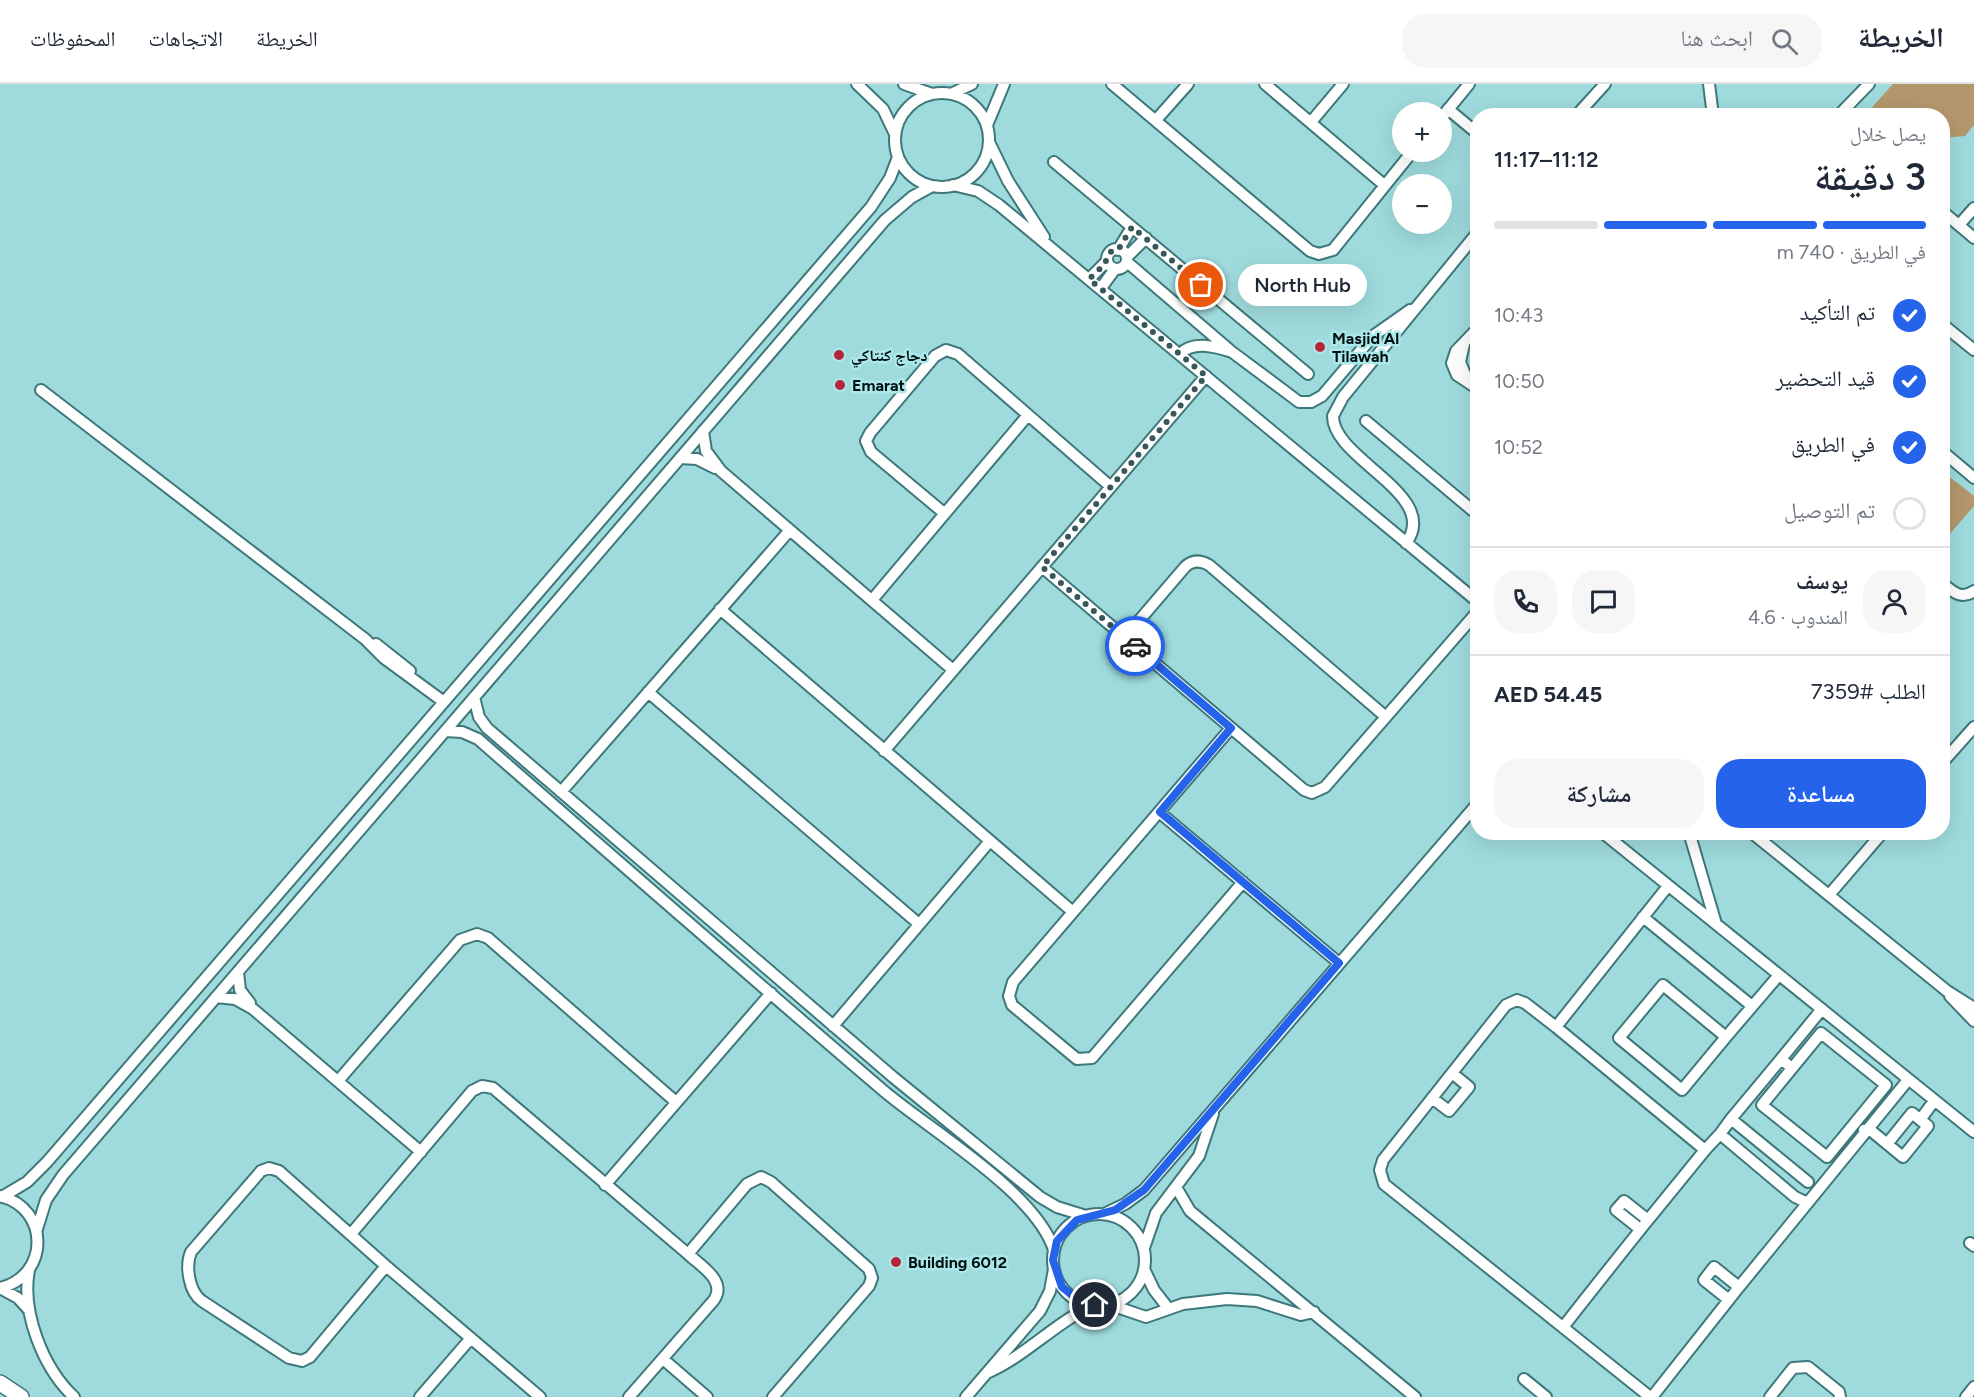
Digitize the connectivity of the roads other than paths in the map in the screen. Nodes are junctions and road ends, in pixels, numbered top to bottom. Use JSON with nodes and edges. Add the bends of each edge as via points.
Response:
{"nodes":[{"id":1,"x":857,"y":84,"type":"edge"},
{"id":2,"x":904,"y":84,"type":"edge"},
{"id":3,"x":972,"y":84,"type":"edge"},
{"id":4,"x":1004,"y":84,"type":"edge"},
{"id":5,"x":1112,"y":84,"type":"edge"},
{"id":6,"x":1188,"y":84,"type":"edge"},
{"id":7,"x":1265,"y":84,"type":"edge"},
{"id":8,"x":1342,"y":84,"type":"edge"},
{"id":9,"x":1470,"y":84,"type":"edge"},
{"id":10,"x":1605,"y":84,"type":"edge"},
{"id":11,"x":1709,"y":84,"type":"edge"},
{"id":12,"x":1869,"y":84,"type":"edge"},
{"id":13,"x":932,"y":94,"type":"junction"},
{"id":14,"x":951,"y":94,"type":"junction"},
{"id":15,"x":1452,"y":105,"type":"edge"},
{"id":16,"x":1583,"y":108,"type":"edge"},
{"id":17,"x":1712,"y":108,"type":"edge"},
{"id":18,"x":1846,"y":108,"type":"edge"},
{"id":19,"x":1452,"y":117,"type":"edge"},
{"id":20,"x":1156,"y":120,"type":"junction"},
{"id":21,"x":1311,"y":122,"type":"junction"},
{"id":22,"x":987,"y":124,"type":"junction"},
{"id":23,"x":1470,"y":129,"type":"edge"},
{"id":24,"x":895,"y":134,"type":"junction"},
{"id":25,"x":989,"y":142,"type":"junction"},
{"id":26,"x":898,"y":157,"type":"junction"},
{"id":27,"x":1054,"y":162,"type":"dead end"},
{"id":28,"x":1403,"y":162,"type":"edge"},
{"id":29,"x":1383,"y":184,"type":"junction"},
{"id":30,"x":953,"y":185,"type":"junction"},
{"id":31,"x":932,"y":186,"type":"junction"},
{"id":32,"x":1974,"y":208,"type":"edge"},
{"id":33,"x":1950,"y":218,"type":"edge"},
{"id":34,"x":1959,"y":225,"type":"junction"},
{"id":35,"x":1132,"y":227,"type":"junction"},
{"id":36,"x":1146,"y":238,"type":"junction"},
{"id":37,"x":1974,"y":238,"type":"edge"},
{"id":38,"x":1470,"y":241,"type":"edge"},
{"id":39,"x":1124,"y":256,"type":"junction"},
{"id":40,"x":1111,"y":265,"type":"junction"},
{"id":41,"x":1079,"y":270,"type":"junction"},
{"id":42,"x":1089,"y":279,"type":"junction"},
{"id":43,"x":1101,"y":288,"type":"junction"},
{"id":44,"x":1415,"y":307,"type":"junction"},
{"id":45,"x":1950,"y":330,"type":"edge"},
{"id":46,"x":1470,"y":337,"type":"edge"},
{"id":47,"x":1368,"y":342,"type":"junction"},
{"id":48,"x":1974,"y":350,"type":"edge"},
{"id":49,"x":1232,"y":352,"type":"junction"},
{"id":50,"x":1180,"y":354,"type":"junction"},
{"id":51,"x":1379,"y":354,"type":"junction"},
{"id":52,"x":1308,"y":374,"type":"dead end"},
{"id":53,"x":1206,"y":376,"type":"junction"},
{"id":54,"x":1470,"y":380,"type":"edge"},
{"id":55,"x":1331,"y":385,"type":"junction"},
{"id":56,"x":41,"y":390,"type":"dead end"},
{"id":57,"x":1343,"y":397,"type":"junction"},
{"id":58,"x":1028,"y":416,"type":"junction"},
{"id":59,"x":1366,"y":421,"type":"dead end"},
{"id":60,"x":703,"y":431,"type":"junction"},
{"id":61,"x":680,"y":458,"type":"junction"},
{"id":62,"x":1950,"y":458,"type":"edge"},
{"id":63,"x":721,"y":471,"type":"junction"},
{"id":64,"x":1974,"y":478,"type":"edge"},
{"id":65,"x":1111,"y":487,"type":"junction"},
{"id":66,"x":1470,"y":508,"type":"edge"},
{"id":67,"x":944,"y":513,"type":"junction"},
{"id":68,"x":790,"y":530,"type":"junction"},
{"id":69,"x":1406,"y":543,"type":"junction"},
{"id":70,"x":1042,"y":567,"type":"junction"},
{"id":71,"x":1950,"y":589,"type":"edge"},
{"id":72,"x":1974,"y":591,"type":"edge"},
{"id":73,"x":1470,"y":595,"type":"edge"},
{"id":74,"x":872,"y":600,"type":"junction"},
{"id":75,"x":720,"y":609,"type":"junction"},
{"id":76,"x":1470,"y":620,"type":"edge"},
{"id":77,"x":1125,"y":637,"type":"junction"},
{"id":78,"x":953,"y":670,"type":"junction"},
{"id":79,"x":648,"y":692,"type":"junction"},
{"id":80,"x":474,"y":697,"type":"junction"},
{"id":81,"x":444,"y":702,"type":"junction"},
{"id":82,"x":1386,"y":717,"type":"junction"},
{"id":83,"x":1974,"y":727,"type":"edge"},
{"id":84,"x":1231,"y":728,"type":"junction"},
{"id":85,"x":445,"y":731,"type":"junction"},
{"id":86,"x":884,"y":750,"type":"junction"},
{"id":87,"x":1950,"y":754,"type":"edge"},
{"id":88,"x":561,"y":792,"type":"junction"},
{"id":89,"x":1160,"y":812,"type":"junction"},
{"id":90,"x":1470,"y":812,"type":"edge"},
{"id":91,"x":1612,"y":840,"type":"edge"},
{"id":92,"x":1691,"y":840,"type":"edge"},
{"id":93,"x":1761,"y":840,"type":"edge"},
{"id":94,"x":1876,"y":840,"type":"edge"},
{"id":95,"x":990,"y":841,"type":"junction"},
{"id":96,"x":1243,"y":882,"type":"junction"},
{"id":97,"x":1668,"y":886,"type":"junction"},
{"id":98,"x":1829,"y":895,"type":"junction"},
{"id":99,"x":1072,"y":912,"type":"junction"},
{"id":100,"x":1643,"y":917,"type":"junction"},
{"id":101,"x":919,"y":924,"type":"junction"},
{"id":102,"x":1716,"y":924,"type":"junction"},
{"id":103,"x":1339,"y":963,"type":"junction"},
{"id":104,"x":238,"y":972,"type":"junction"},
{"id":105,"x":1779,"y":975,"type":"junction"},
{"id":106,"x":1947,"y":991,"type":"junction"},
{"id":107,"x":771,"y":993,"type":"junction"},
{"id":108,"x":216,"y":997,"type":"junction"},
{"id":109,"x":1752,"y":1006,"type":"junction"},
{"id":110,"x":1974,"y":1008,"type":"edge"},
{"id":111,"x":253,"y":1009,"type":"junction"},
{"id":112,"x":1822,"y":1010,"type":"junction"},
{"id":113,"x":1974,"y":1021,"type":"edge"},
{"id":114,"x":833,"y":1026,"type":"junction"},
{"id":115,"x":1556,"y":1027,"type":"junction"},
{"id":116,"x":1726,"y":1037,"type":"junction"},
{"id":117,"x":1781,"y":1059,"type":"junction"},
{"id":118,"x":1792,"y":1068,"type":"junction"},
{"id":119,"x":1452,"y":1073,"type":"junction"},
{"id":120,"x":1908,"y":1080,"type":"junction"},
{"id":121,"x":338,"y":1081,"type":"junction"},
{"id":122,"x":1432,"y":1098,"type":"junction"},
{"id":123,"x":1935,"y":1101,"type":"junction"},
{"id":124,"x":676,"y":1102,"type":"junction"},
{"id":125,"x":1214,"y":1111,"type":"junction"},
{"id":126,"x":1731,"y":1119,"type":"junction"},
{"id":127,"x":1920,"y":1119,"type":"junction"},
{"id":128,"x":1854,"y":1124,"type":"junction"},
{"id":129,"x":1743,"y":1129,"type":"junction"},
{"id":130,"x":1869,"y":1130,"type":"junction"},
{"id":131,"x":1974,"y":1132,"type":"edge"},
{"id":132,"x":1720,"y":1134,"type":"junction"},
{"id":133,"x":1731,"y":1143,"type":"junction"},
{"id":134,"x":1887,"y":1144,"type":"junction"},
{"id":135,"x":1705,"y":1150,"type":"junction"},
{"id":136,"x":421,"y":1152,"type":"junction"},
{"id":137,"x":1808,"y":1182,"type":"junction"},
{"id":138,"x":605,"y":1185,"type":"junction"},
{"id":139,"x":1176,"y":1187,"type":"junction"},
{"id":140,"x":1820,"y":1188,"type":"junction"},
{"id":141,"x":1,"y":1197,"type":"edge"},
{"id":142,"x":1795,"y":1197,"type":"junction"},
{"id":143,"x":1808,"y":1203,"type":"junction"},
{"id":144,"x":1104,"y":1214,"type":"junction"},
{"id":145,"x":1086,"y":1216,"type":"junction"},
{"id":146,"x":1648,"y":1220,"type":"junction"},
{"id":147,"x":37,"y":1229,"type":"junction"},
{"id":148,"x":1640,"y":1230,"type":"junction"},
{"id":149,"x":351,"y":1234,"type":"junction"},
{"id":150,"x":1054,"y":1250,"type":"junction"},
{"id":151,"x":1144,"y":1250,"type":"junction"},
{"id":152,"x":688,"y":1254,"type":"junction"},
{"id":153,"x":386,"y":1266,"type":"junction"},
{"id":154,"x":1054,"y":1269,"type":"junction"},
{"id":155,"x":1144,"y":1269,"type":"junction"},
{"id":156,"x":29,"y":1270,"type":"junction"},
{"id":157,"x":1739,"y":1287,"type":"junction"},
{"id":158,"x":0,"y":1288,"type":"edge"},
{"id":159,"x":1729,"y":1300,"type":"junction"},
{"id":160,"x":1108,"y":1304,"type":"junction"},
{"id":161,"x":1095,"y":1305,"type":"junction"},
{"id":162,"x":1168,"y":1308,"type":"junction"},
{"id":163,"x":29,"y":1310,"type":"junction"},
{"id":164,"x":1314,"y":1312,"type":"junction"},
{"id":165,"x":1563,"y":1326,"type":"junction"},
{"id":166,"x":471,"y":1338,"type":"junction"},
{"id":167,"x":663,"y":1359,"type":"junction"},
{"id":168,"x":986,"y":1374,"type":"junction"},
{"id":169,"x":1524,"y":1379,"type":"dead end"},
{"id":170,"x":0,"y":1383,"type":"edge"},
{"id":171,"x":1974,"y":1387,"type":"edge"},
{"id":172,"x":21,"y":1397,"type":"edge"},
{"id":173,"x":74,"y":1397,"type":"edge"},
{"id":174,"x":420,"y":1397,"type":"edge"},
{"id":175,"x":540,"y":1397,"type":"edge"},
{"id":176,"x":629,"y":1397,"type":"edge"},
{"id":177,"x":707,"y":1397,"type":"edge"},
{"id":178,"x":773,"y":1397,"type":"edge"},
{"id":179,"x":966,"y":1397,"type":"edge"},
{"id":180,"x":1415,"y":1397,"type":"edge"},
{"id":181,"x":1546,"y":1397,"type":"edge"},
{"id":182,"x":1651,"y":1397,"type":"edge"},
{"id":183,"x":1770,"y":1397,"type":"edge"},
{"id":184,"x":1840,"y":1397,"type":"edge"},
{"id":185,"x":1966,"y":1397,"type":"edge"}],
"edges":[{"from":1,"to":24,"type":"street","via":[[883,109]]},
{"from":2,"to":13,"type":"street"},
{"from":3,"to":14,"type":"street"},
{"from":4,"to":22,"type":"street"},
{"from":5,"to":20,"type":"street"},
{"from":6,"to":20,"type":"street"},
{"from":7,"to":21,"type":"street"},
{"from":8,"to":21,"type":"street"},
{"from":9,"to":15,"type":"street"},
{"from":10,"to":16,"type":"street"},
{"from":11,"to":17,"type":"street"},
{"from":12,"to":18,"type":"street"},
{"from":13,"to":14,"type":"street"},
{"from":13,"to":24,"type":"street","via":[[907,108]]},
{"from":14,"to":22,"type":"street","via":[[976,107]]},
{"from":19,"to":23,"type":"street"},
{"from":20,"to":29,"type":"street","via":[[1314,253],[1333,250]]},
{"from":21,"to":29,"type":"street"},
{"from":22,"to":25,"type":"street"},
{"from":24,"to":26,"type":"street"},
{"from":25,"to":30,"type":"street","via":[[978,170]]},
{"from":25,"to":41,"type":"street","via":[[1033,223]]},
{"from":26,"to":31,"type":"street","via":[[911,176]]},
{"from":26,"to":81,"type":"street","via":[[871,207]]},
{"from":27,"to":35,"type":"street"},
{"from":28,"to":29,"type":"street"},
{"from":30,"to":31,"type":"street"},
{"from":30,"to":41,"type":"street","via":[[992,199]]},
{"from":31,"to":60,"type":"street","via":[[885,220]]},
{"from":32,"to":34,"type":"street"},
{"from":33,"to":34,"type":"street"},
{"from":34,"to":37,"type":"street"},
{"from":35,"to":36,"type":"street"},
{"from":35,"to":39,"type":"street"},
{"from":36,"to":39,"type":"street"},
{"from":36,"to":52,"type":"street"},
{"from":38,"to":44,"type":"street"},
{"from":39,"to":40,"type":"street","via":[[1124,267]]},
{"from":39,"to":40,"type":"street","via":[[1110,252]]},
{"from":39,"to":49,"type":"street"},
{"from":40,"to":42,"type":"street"},
{"from":40,"to":43,"type":"street"},
{"from":41,"to":42,"type":"street"},
{"from":42,"to":43,"type":"street"},
{"from":43,"to":50,"type":"street"},
{"from":44,"to":47,"type":"street"},
{"from":44,"to":51,"type":"street"},
{"from":45,"to":48,"type":"street"},
{"from":46,"to":54,"type":"street","via":[[1464,344],[1460,362]]},
{"from":47,"to":51,"type":"street","via":[[1376,346]]},
{"from":47,"to":55,"type":"street"},
{"from":49,"to":50,"type":"street","via":[[1193,345]]},
{"from":49,"to":55,"type":"street","via":[[1299,402],[1317,400]]},
{"from":50,"to":53,"type":"street"},
{"from":51,"to":57,"type":"street"},
{"from":53,"to":65,"type":"street"},
{"from":53,"to":69,"type":"street"},
{"from":55,"to":57,"type":"street"},
{"from":56,"to":81,"type":"street"},
{"from":57,"to":69,"type":"street","via":[[1335,410],[1334,430],[1404,500],[1413,524]]},
{"from":58,"to":65,"type":"street"},
{"from":58,"to":67,"type":"street"},
{"from":58,"to":67,"type":"street","via":[[954,352],[942,351],[935,356],[866,441],[871,452]]},
{"from":59,"to":66,"type":"street"},
{"from":60,"to":61,"type":"street"},
{"from":60,"to":63,"type":"street","via":[[706,451]]},
{"from":61,"to":63,"type":"street","via":[[697,459]]},
{"from":61,"to":80,"type":"street"},
{"from":62,"to":64,"type":"street"},
{"from":63,"to":68,"type":"street"},
{"from":65,"to":70,"type":"street"},
{"from":67,"to":74,"type":"street"},
{"from":68,"to":74,"type":"street"},
{"from":68,"to":75,"type":"street"},
{"from":69,"to":73,"type":"street"},
{"from":70,"to":77,"type":"street"},
{"from":70,"to":78,"type":"street"},
{"from":71,"to":72,"type":"street","via":[[1966,595]]},
{"from":74,"to":78,"type":"street"},
{"from":75,"to":79,"type":"street"},
{"from":75,"to":86,"type":"street"},
{"from":76,"to":82,"type":"street"},
{"from":77,"to":82,"type":"street","via":[[1188,564],[1201,561]]},
{"from":77,"to":84,"type":"street"},
{"from":78,"to":86,"type":"street"},
{"from":79,"to":88,"type":"street"},
{"from":79,"to":101,"type":"street"},
{"from":80,"to":85,"type":"street"},
{"from":80,"to":88,"type":"street","via":[[479,717],[487,728]]},
{"from":81,"to":141,"type":"street","via":[[41,1169]]},
{"from":82,"to":84,"type":"street","via":[[1316,793],[1304,790]]},
{"from":83,"to":87,"type":"street"},
{"from":84,"to":89,"type":"street"},
{"from":85,"to":104,"type":"street"},
{"from":85,"to":107,"type":"street","via":[[462,732],[478,739]]},
{"from":86,"to":95,"type":"street"},
{"from":88,"to":114,"type":"street"},
{"from":89,"to":96,"type":"street"},
{"from":89,"to":99,"type":"street"},
{"from":90,"to":103,"type":"street"},
{"from":91,"to":97,"type":"street"},
{"from":92,"to":102,"type":"street"},
{"from":93,"to":98,"type":"street"},
{"from":94,"to":98,"type":"street"},
{"from":95,"to":99,"type":"street"},
{"from":95,"to":101,"type":"street"},
{"from":96,"to":99,"type":"street","via":[[1095,1056],[1084,1061],[1016,1008],[1009,996],[1013,982]]},
{"from":96,"to":103,"type":"street"},
{"from":97,"to":100,"type":"street"},
{"from":97,"to":102,"type":"street"},
{"from":98,"to":106,"type":"street"},
{"from":100,"to":109,"type":"street"},
{"from":100,"to":115,"type":"street"},
{"from":101,"to":114,"type":"street"},
{"from":102,"to":105,"type":"street"},
{"from":103,"to":125,"type":"street"},
{"from":104,"to":108,"type":"street"},
{"from":104,"to":111,"type":"street","via":[[240,990]]},
{"from":105,"to":109,"type":"street"},
{"from":105,"to":112,"type":"street"},
{"from":106,"to":110,"type":"street"},
{"from":106,"to":113,"type":"street"},
{"from":107,"to":124,"type":"street"},
{"from":107,"to":150,"type":"street","via":[[887,1094],[1028,1206],[1044,1227]]},
{"from":108,"to":111,"type":"street","via":[[235,999]]},
{"from":108,"to":147,"type":"street","via":[[56,1182]]},
{"from":109,"to":116,"type":"street"},
{"from":111,"to":121,"type":"street"},
{"from":112,"to":117,"type":"street"},
{"from":112,"to":120,"type":"street"},
{"from":114,"to":145,"type":"street","via":[[1040,1197]]},
{"from":115,"to":119,"type":"street","via":[[1525,1003],[1511,1001]]},
{"from":115,"to":135,"type":"street"},
{"from":116,"to":116,"type":"street","via":[[1682,1090],[1618,1038],[1662,985]]},
{"from":117,"to":118,"type":"street"},
{"from":117,"to":126,"type":"street"},
{"from":118,"to":128,"type":"street","via":[[1762,1105],[1827,1157]]},
{"from":118,"to":128,"type":"street","via":[[1821,1033],[1886,1085]]},
{"from":119,"to":122,"type":"street"},
{"from":119,"to":122,"type":"street","via":[[1469,1087],[1449,1111]]},
{"from":120,"to":123,"type":"street"},
{"from":120,"to":130,"type":"street"},
{"from":121,"to":124,"type":"street","via":[[460,940],[477,934],[488,938]]},
{"from":121,"to":136,"type":"street"},
{"from":122,"to":165,"type":"street","via":[[1383,1160],[1380,1170],[1384,1184]]},
{"from":123,"to":127,"type":"street"},
{"from":123,"to":131,"type":"street"},
{"from":124,"to":138,"type":"street"},
{"from":125,"to":139,"type":"street","via":[[1199,1156]]},
{"from":125,"to":144,"type":"street","via":[[1144,1190]]},
{"from":126,"to":129,"type":"street"},
{"from":126,"to":132,"type":"street"},
{"from":127,"to":134,"type":"street","via":[[1912,1113]]},
{"from":127,"to":134,"type":"street","via":[[1928,1126],[1903,1157]]},
{"from":128,"to":130,"type":"street"},
{"from":129,"to":133,"type":"street"},
{"from":129,"to":137,"type":"street"},
{"from":130,"to":134,"type":"street"},
{"from":130,"to":140,"type":"street"},
{"from":132,"to":133,"type":"street"},
{"from":132,"to":135,"type":"street"},
{"from":133,"to":142,"type":"street"},
{"from":135,"to":146,"type":"street"},
{"from":136,"to":138,"type":"street","via":[[472,1091],[488,1086]]},
{"from":136,"to":149,"type":"street"},
{"from":137,"to":140,"type":"street"},
{"from":137,"to":142,"type":"street"},
{"from":138,"to":152,"type":"street"},
{"from":139,"to":151,"type":"street","via":[[1153,1220]]},
{"from":139,"to":164,"type":"street","via":[[1190,1211]]},
{"from":140,"to":143,"type":"street"},
{"from":141,"to":147,"type":"street","via":[[26,1210]]},
{"from":142,"to":143,"type":"street"},
{"from":143,"to":157,"type":"street"},
{"from":144,"to":145,"type":"street"},
{"from":144,"to":151,"type":"street","via":[[1130,1225]]},
{"from":145,"to":150,"type":"street","via":[[1069,1225]]},
{"from":146,"to":148,"type":"street"},
{"from":146,"to":148,"type":"street","via":[[1624,1200],[1616,1210]]},
{"from":147,"to":156,"type":"street","via":[[38,1250]]},
{"from":148,"to":165,"type":"street"},
{"from":149,"to":153,"type":"street"},
{"from":149,"to":153,"type":"street","via":[[279,1172],[265,1168],[191,1252],[188,1263],[194,1292],[198,1299],[289,1358],[302,1361],[310,1357]]},
{"from":150,"to":154,"type":"street"},
{"from":151,"to":155,"type":"street"},
{"from":152,"to":167,"type":"street","via":[[714,1278],[718,1292]]},
{"from":152,"to":178,"type":"street","via":[[747,1184],[761,1177],[869,1269],[869,1286]]},
{"from":153,"to":166,"type":"street"},
{"from":154,"to":161,"type":"street","via":[[1069,1294]]},
{"from":154,"to":168,"type":"street","via":[[1050,1291],[1040,1311]]},
{"from":155,"to":160,"type":"street","via":[[1128,1296]]},
{"from":155,"to":162,"type":"street"},
{"from":156,"to":158,"type":"street","via":[[19,1280]]},
{"from":156,"to":163,"type":"street"},
{"from":157,"to":159,"type":"street"},
{"from":157,"to":159,"type":"street","via":[[1714,1267],[1704,1280]]},
{"from":158,"to":163,"type":"street"},
{"from":159,"to":182,"type":"street"},
{"from":160,"to":161,"type":"street"},
{"from":160,"to":162,"type":"street","via":[[1146,1317]]},
{"from":161,"to":168,"type":"street"},
{"from":162,"to":164,"type":"street","via":[[1227,1299],[1257,1302],[1301,1315]]},
{"from":163,"to":173,"type":"street","via":[[47,1359]]},
{"from":164,"to":180,"type":"street"},
{"from":165,"to":182,"type":"street"},
{"from":166,"to":174,"type":"street"},
{"from":166,"to":175,"type":"street"},
{"from":167,"to":176,"type":"street"},
{"from":167,"to":177,"type":"street"},
{"from":168,"to":179,"type":"street"},
{"from":169,"to":181,"type":"street"},
{"from":170,"to":172,"type":"highway"},
{"from":171,"to":185,"type":"street"},
{"from":183,"to":184,"type":"street","via":[[1793,1368],[1808,1367]]}]}
